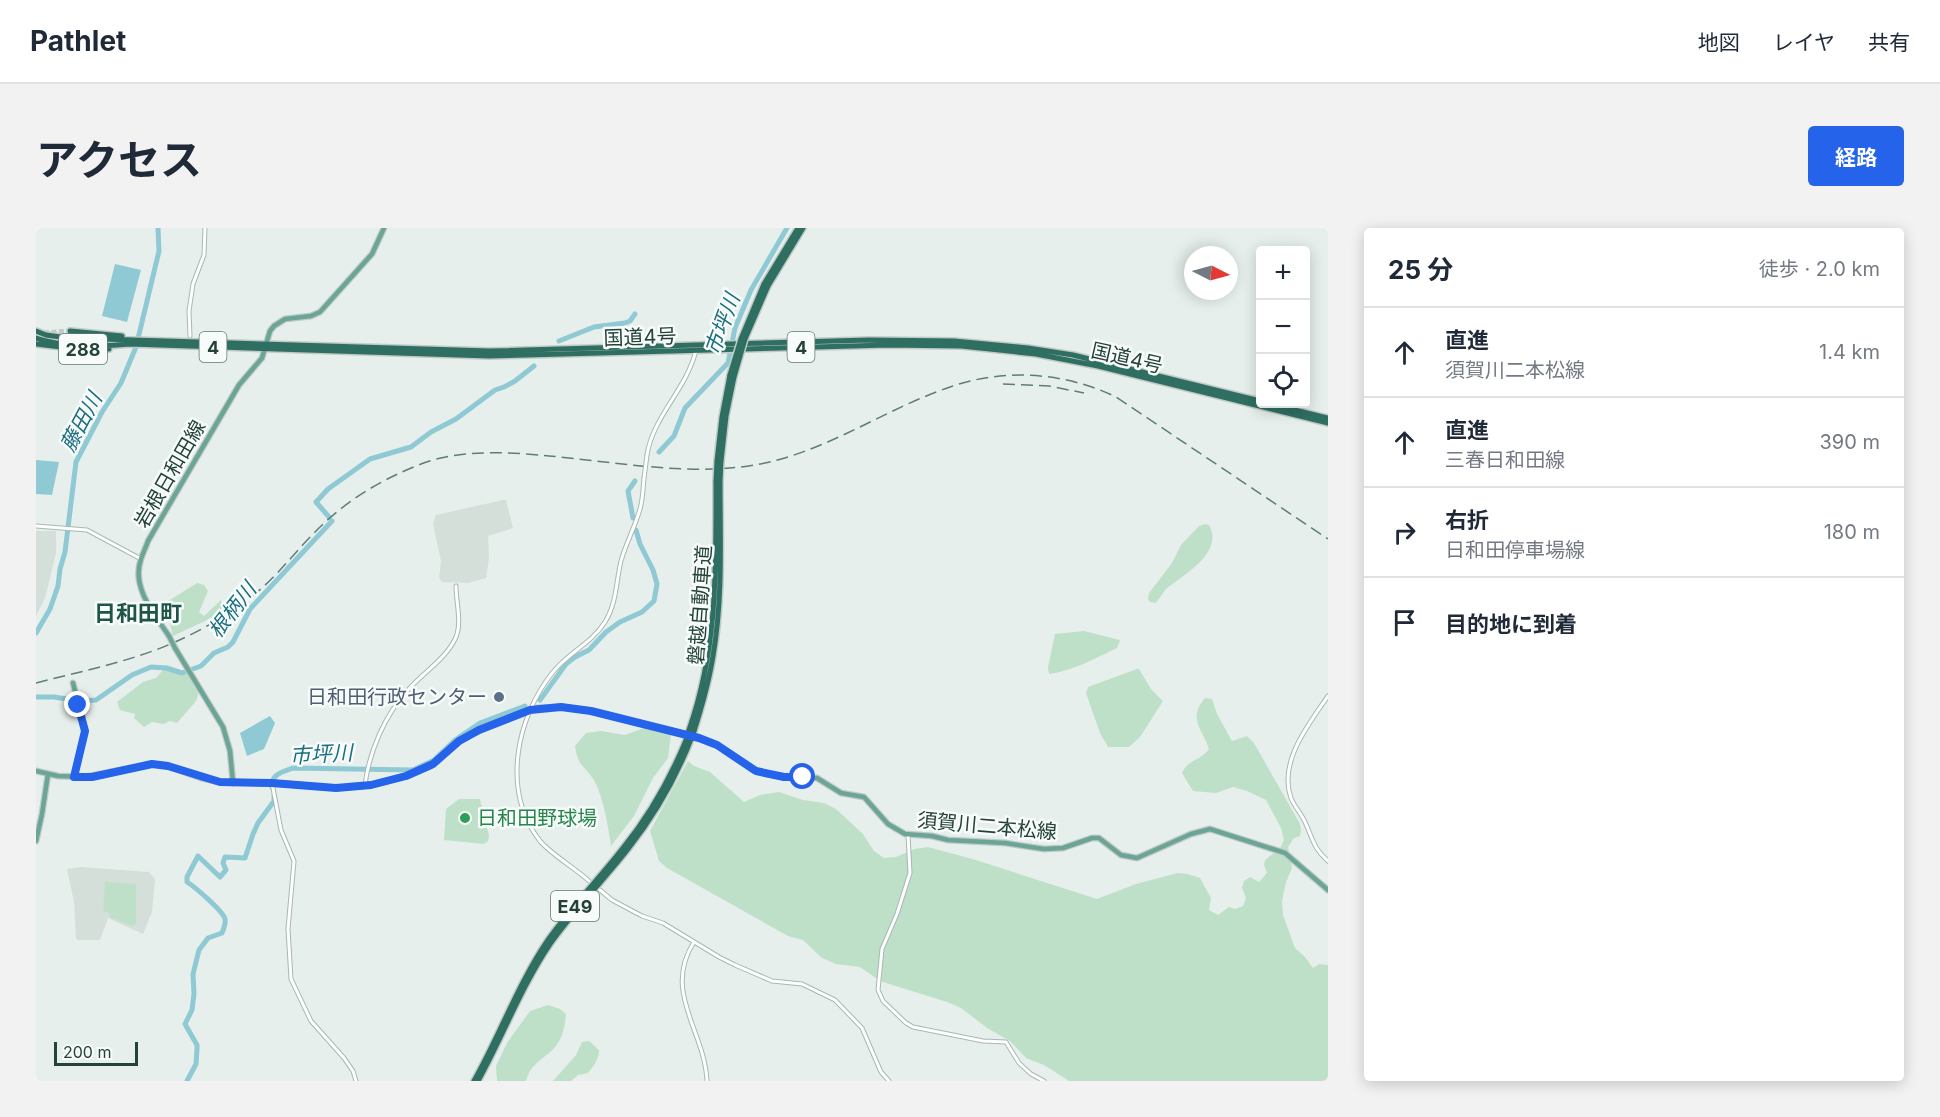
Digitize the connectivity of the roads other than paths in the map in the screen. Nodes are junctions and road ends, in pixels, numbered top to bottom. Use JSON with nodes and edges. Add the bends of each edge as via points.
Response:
{"nodes":[{"id":1,"x":205,"y":228,"type":"edge"},
{"id":2,"x":384,"y":228,"type":"edge"},
{"id":3,"x":798,"y":228,"type":"edge"},
{"id":4,"x":803,"y":228,"type":"edge"},
{"id":5,"x":36,"y":331,"type":"edge"},
{"id":6,"x":70,"y":331,"type":"tunnel mouth"},
{"id":7,"x":190,"y":336,"type":"dead end"},
{"id":8,"x":36,"y":338,"type":"edge"},
{"id":9,"x":743,"y":339,"type":"junction"},
{"id":10,"x":131,"y":342,"type":"junction"},
{"id":11,"x":146,"y":342,"type":"junction"},
{"id":12,"x":162,"y":343,"type":"joint"},
{"id":13,"x":36,"y":344,"type":"edge"},
{"id":14,"x":266,"y":346,"type":"junction"},
{"id":15,"x":696,"y":350,"type":"junction"},
{"id":16,"x":1256,"y":400,"type":"edge"},
{"id":17,"x":1287,"y":408,"type":"edge"},
{"id":18,"x":1328,"y":418,"type":"edge"},
{"id":19,"x":1328,"y":423,"type":"edge"},
{"id":20,"x":36,"y":526,"type":"edge"},
{"id":21,"x":141,"y":559,"type":"junction"},
{"id":22,"x":456,"y":586,"type":"dead end"},
{"id":23,"x":73,"y":683,"type":"dead end"},
{"id":24,"x":1328,"y":696,"type":"edge"},
{"id":25,"x":530,"y":710,"type":"junction"},
{"id":26,"x":689,"y":738,"type":"junction"},
{"id":27,"x":36,"y":771,"type":"edge"},
{"id":28,"x":48,"y":774,"type":"junction"},
{"id":29,"x":74,"y":777,"type":"junction"},
{"id":30,"x":233,"y":783,"type":"junction"},
{"id":31,"x":272,"y":783,"type":"junction"},
{"id":32,"x":364,"y":786,"type":"junction"},
{"id":33,"x":908,"y":835,"type":"junction"},
{"id":34,"x":36,"y":841,"type":"edge"},
{"id":35,"x":1328,"y":861,"type":"edge"},
{"id":36,"x":589,"y":881,"type":"dead end"},
{"id":37,"x":600,"y":890,"type":"dead end"},
{"id":38,"x":1328,"y":890,"type":"edge"},
{"id":39,"x":694,"y":942,"type":"junction"},
{"id":40,"x":356,"y":1081,"type":"edge"},
{"id":41,"x":474,"y":1081,"type":"edge"},
{"id":42,"x":478,"y":1081,"type":"edge"},
{"id":43,"x":706,"y":1081,"type":"edge"},
{"id":44,"x":888,"y":1081,"type":"edge"},
{"id":45,"x":1044,"y":1081,"type":"edge"}],
"edges":[{"from":1,"to":7,"type":"street","via":[[204,255],[193,284],[189,311]]},
{"from":2,"to":14,"type":"main road","name":"岩根日和田線","via":[[372,254],[328,304],[311,316],[281,321],[270,332]]},
{"from":3,"to":9,"type":"highway","name":"磐越自動車道","number":"E49","via":[[764,284]]},
{"from":4,"to":9,"type":"highway","name":"磐越自動車道","number":"E49","via":[[768,286]]},
{"from":5,"to":10,"type":"highway","via":[[68,338]]},
{"from":6,"to":10,"type":"highway","number":"288"},
{"from":8,"to":10,"type":"highway","via":[[76,344]]},
{"from":9,"to":26,"type":"highway","name":"磐越自動車道","number":"E49","bridge":true,"via":[[732,376],[719,461],[720,582],[716,636],[706,690]]},
{"from":10,"to":11,"type":"highway","number":"288"},
{"from":10,"to":11,"type":"highway","number":"288"},
{"from":10,"to":13,"type":"highway","number":"288","via":[[120,348],[77,349]]},
{"from":11,"to":12,"type":"highway","number":"288"},
{"from":12,"to":14,"type":"highway","name":"国道4号","number":"4"},
{"from":14,"to":15,"type":"highway","name":"国道4号","number":"4","via":[[489,356]]},
{"from":14,"to":16,"type":"highway","name":"国道4号","number":"4","via":[[510,351],[954,341],[1074,355]]},
{"from":14,"to":21,"type":"main road","name":"岩根日和田線","via":[[260,362],[238,386]]},
{"from":15,"to":19,"type":"highway","name":"国道4号","number":"4","via":[[903,345],[1011,351],[1125,372]]},
{"from":15,"to":25,"type":"street","bridge":true,"via":[[690,370],[654,430],[646,455],[640,508],[621,562],[608,618],[555,670]]},
{"from":17,"to":18,"type":"highway"},
{"from":20,"to":21,"type":"street","via":[[95,533]]},
{"from":21,"to":30,"type":"main road","name":"岩根日和田線","bridge":true,"via":[[143,595],[224,727]]},
{"from":22,"to":32,"type":"street","via":[[459,621],[455,638],[394,708],[371,756]]},
{"from":23,"to":29,"type":"main road","via":[[85,731]]},
{"from":24,"to":35,"type":"street","via":[[1294,750],[1288,785],[1316,850]]},
{"from":25,"to":32,"type":"main road","name":"須賀川二本松線","via":[[465,737],[430,766]]},
{"from":25,"to":33,"type":"main road","name":"須賀川二本松線","via":[[561,707],[591,711],[699,738],[756,771],[784,777],[815,777],[841,793],[862,796],[888,824]]},
{"from":25,"to":36,"type":"street","via":[[518,758],[523,809],[543,844]]},
{"from":26,"to":41,"type":"highway","name":"磐越自動車道","number":"E49","via":[[640,826],[535,960]]},
{"from":26,"to":42,"type":"highway","name":"磐越自動車道","number":"E49","via":[[671,783],[644,828],[543,955]]},
{"from":27,"to":28,"type":"main road"},
{"from":28,"to":29,"type":"main road","name":"須賀川二本松線"},
{"from":28,"to":34,"type":"main road"},
{"from":29,"to":30,"type":"main road","name":"須賀川二本松線","via":[[152,764],[211,781]]},
{"from":30,"to":31,"type":"main road","name":"須賀川二本松線"},
{"from":31,"to":32,"type":"main road","name":"須賀川二本松線","via":[[329,788]]},
{"from":31,"to":40,"type":"street","via":[[281,830],[294,861],[288,929],[291,979],[311,1021],[344,1058]]},
{"from":33,"to":38,"type":"main road","name":"須賀川二本松線","via":[[1044,849],[1099,838],[1121,855],[1137,858],[1210,829],[1285,853]]},
{"from":33,"to":45,"type":"street","via":[[910,873],[882,948],[879,995],[914,1027],[1006,1042],[1019,1063]]},
{"from":37,"to":39,"type":"street"},
{"from":39,"to":43,"type":"street","via":[[685,959],[682,979]]},
{"from":39,"to":44,"type":"street","via":[[767,979],[802,984],[835,1000],[862,1028]]}]}
